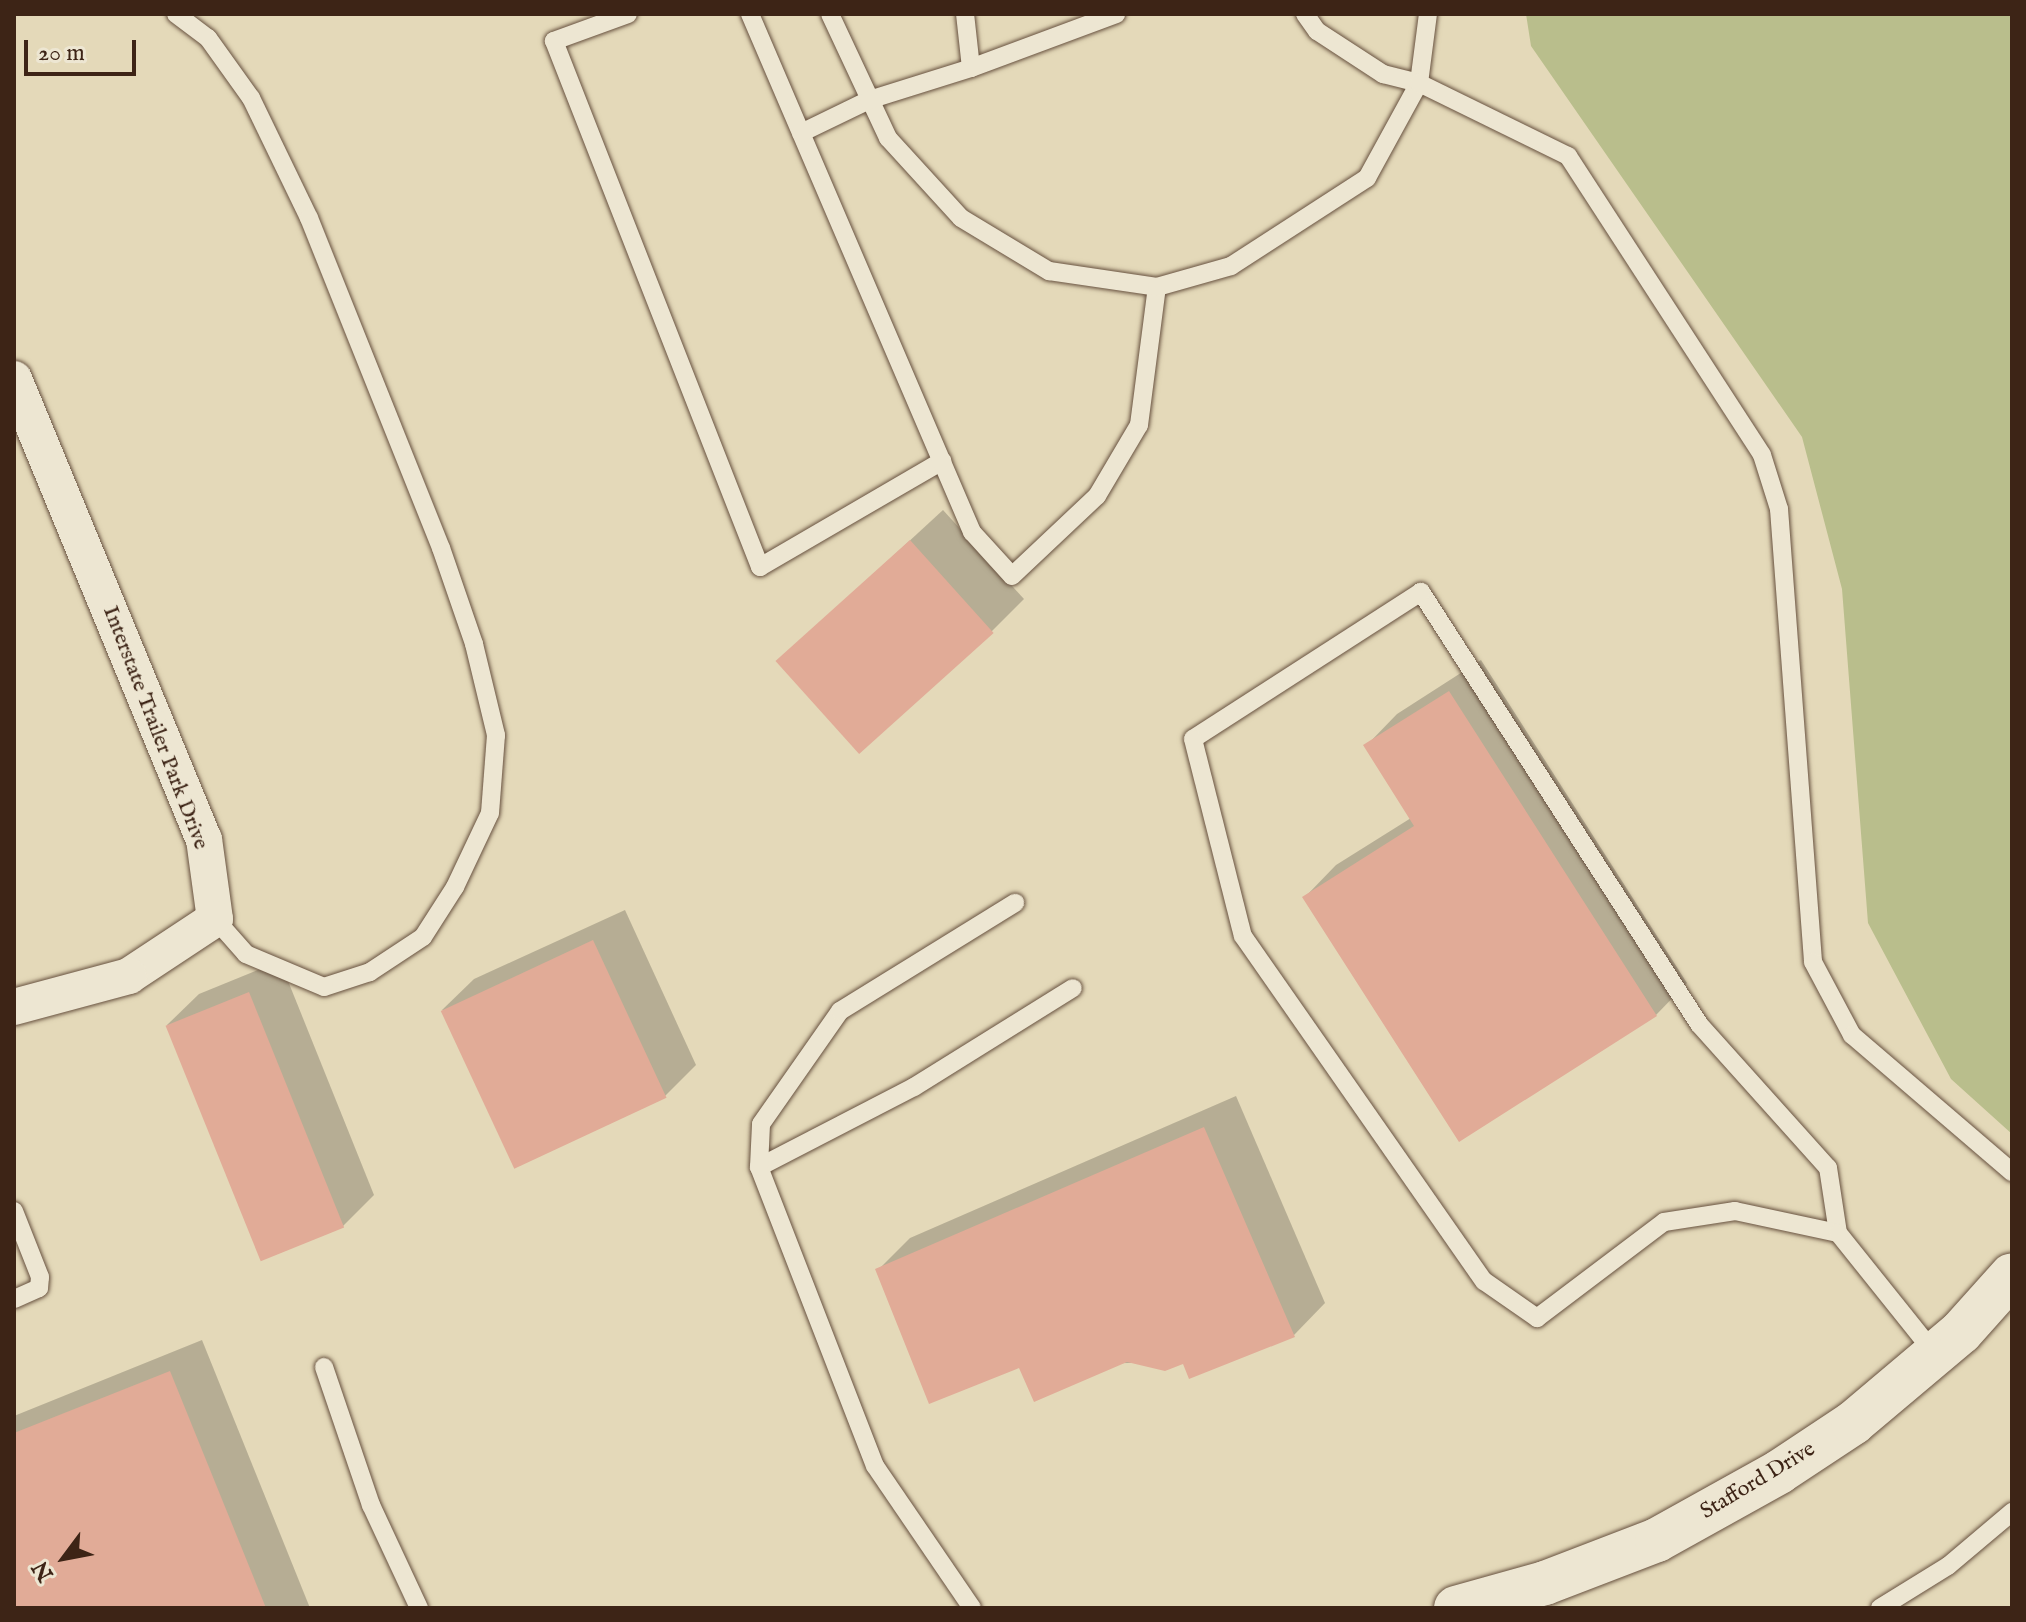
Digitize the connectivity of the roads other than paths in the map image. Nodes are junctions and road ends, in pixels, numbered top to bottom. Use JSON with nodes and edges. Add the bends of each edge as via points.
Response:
{"nodes":[{"id":1,"x":176,"y":14,"type":"edge"},
{"id":2,"x":628,"y":14,"type":"edge"},
{"id":3,"x":750,"y":14,"type":"edge"},
{"id":4,"x":830,"y":14,"type":"edge"},
{"id":5,"x":965,"y":14,"type":"edge"},
{"id":6,"x":1116,"y":14,"type":"edge"},
{"id":7,"x":1305,"y":14,"type":"edge"},
{"id":8,"x":1428,"y":14,"type":"edge"},
{"id":9,"x":971,"y":68,"type":"junction"},
{"id":10,"x":1419,"y":83,"type":"junction"},
{"id":11,"x":869,"y":100,"type":"junction"},
{"id":12,"x":801,"y":133,"type":"junction"},
{"id":13,"x":1157,"y":287,"type":"junction"},
{"id":14,"x":14,"y":379,"type":"edge"},
{"id":15,"x":942,"y":461,"type":"junction"},
{"id":16,"x":1015,"y":903,"type":"dead end"},
{"id":17,"x":215,"y":919,"type":"junction"},
{"id":18,"x":1073,"y":988,"type":"dead end"},
{"id":19,"x":14,"y":1007,"type":"edge"},
{"id":20,"x":759,"y":1167,"type":"junction"},
{"id":21,"x":2012,"y":1172,"type":"edge"},
{"id":22,"x":14,"y":1211,"type":"edge"},
{"id":23,"x":1838,"y":1233,"type":"junction"},
{"id":24,"x":2012,"y":1275,"type":"edge"},
{"id":25,"x":14,"y":1299,"type":"edge"},
{"id":26,"x":1935,"y":1354,"type":"junction"},
{"id":27,"x":324,"y":1367,"type":"dead end"},
{"id":28,"x":2012,"y":1512,"type":"edge"},
{"id":29,"x":419,"y":1608,"type":"edge"},
{"id":30,"x":972,"y":1608,"type":"edge"},
{"id":31,"x":1456,"y":1608,"type":"edge"},
{"id":32,"x":1880,"y":1608,"type":"edge"}],
"edges":[{"from":1,"to":17,"type":"lane","via":[[208,38],[251,98],[309,218],[441,548],[474,644],[496,735],[490,813],[455,887],[423,937],[370,972],[324,987],[246,954]]},
{"from":2,"to":15,"type":"lane","via":[[554,41],[760,567]]},
{"from":3,"to":12,"type":"lane"},
{"from":4,"to":11,"type":"lane"},
{"from":5,"to":9,"type":"lane"},
{"from":6,"to":9,"type":"lane"},
{"from":7,"to":10,"type":"lane","via":[[1317,31],[1383,74]]},
{"from":8,"to":10,"type":"lane"},
{"from":9,"to":11,"type":"lane"},
{"from":10,"to":13,"type":"lane","via":[[1367,178],[1231,266]]},
{"from":10,"to":21,"type":"lane","via":[[1568,156],[1762,455],[1779,509],[1813,962],[1852,1035]]},
{"from":11,"to":12,"type":"lane"},
{"from":11,"to":13,"type":"lane","via":[[888,138],[961,218],[1049,271]]},
{"from":12,"to":15,"type":"lane"},
{"from":13,"to":15,"type":"lane","via":[[1139,425],[1097,496],[1012,576],[972,532]]},
{"from":14,"to":17,"type":"street","name":"Interstate Trailer Park Drive","via":[[204,839]]},
{"from":16,"to":20,"type":"lane","via":[[840,1011],[761,1124]]},
{"from":17,"to":19,"type":"street","via":[[129,976]]},
{"from":18,"to":20,"type":"lane","via":[[914,1087]]},
{"from":20,"to":30,"type":"lane","via":[[875,1466]]},
{"from":22,"to":25,"type":"lane","via":[[40,1277],[39,1288]]},
{"from":23,"to":23,"type":"lane","via":[[1735,1211],[1664,1222],[1537,1318],[1484,1281],[1243,936],[1193,739],[1421,592],[1699,1024],[1828,1168]]},
{"from":23,"to":26,"type":"lane"},
{"from":24,"to":26,"type":"street","name":"Stafford Drive"},
{"from":26,"to":31,"type":"street","name":"Stafford Drive","via":[[1853,1423],[1657,1540],[1545,1583]]},
{"from":27,"to":29,"type":"lane","via":[[371,1505]]},
{"from":28,"to":32,"type":"lane","via":[[1948,1566]]}]}
